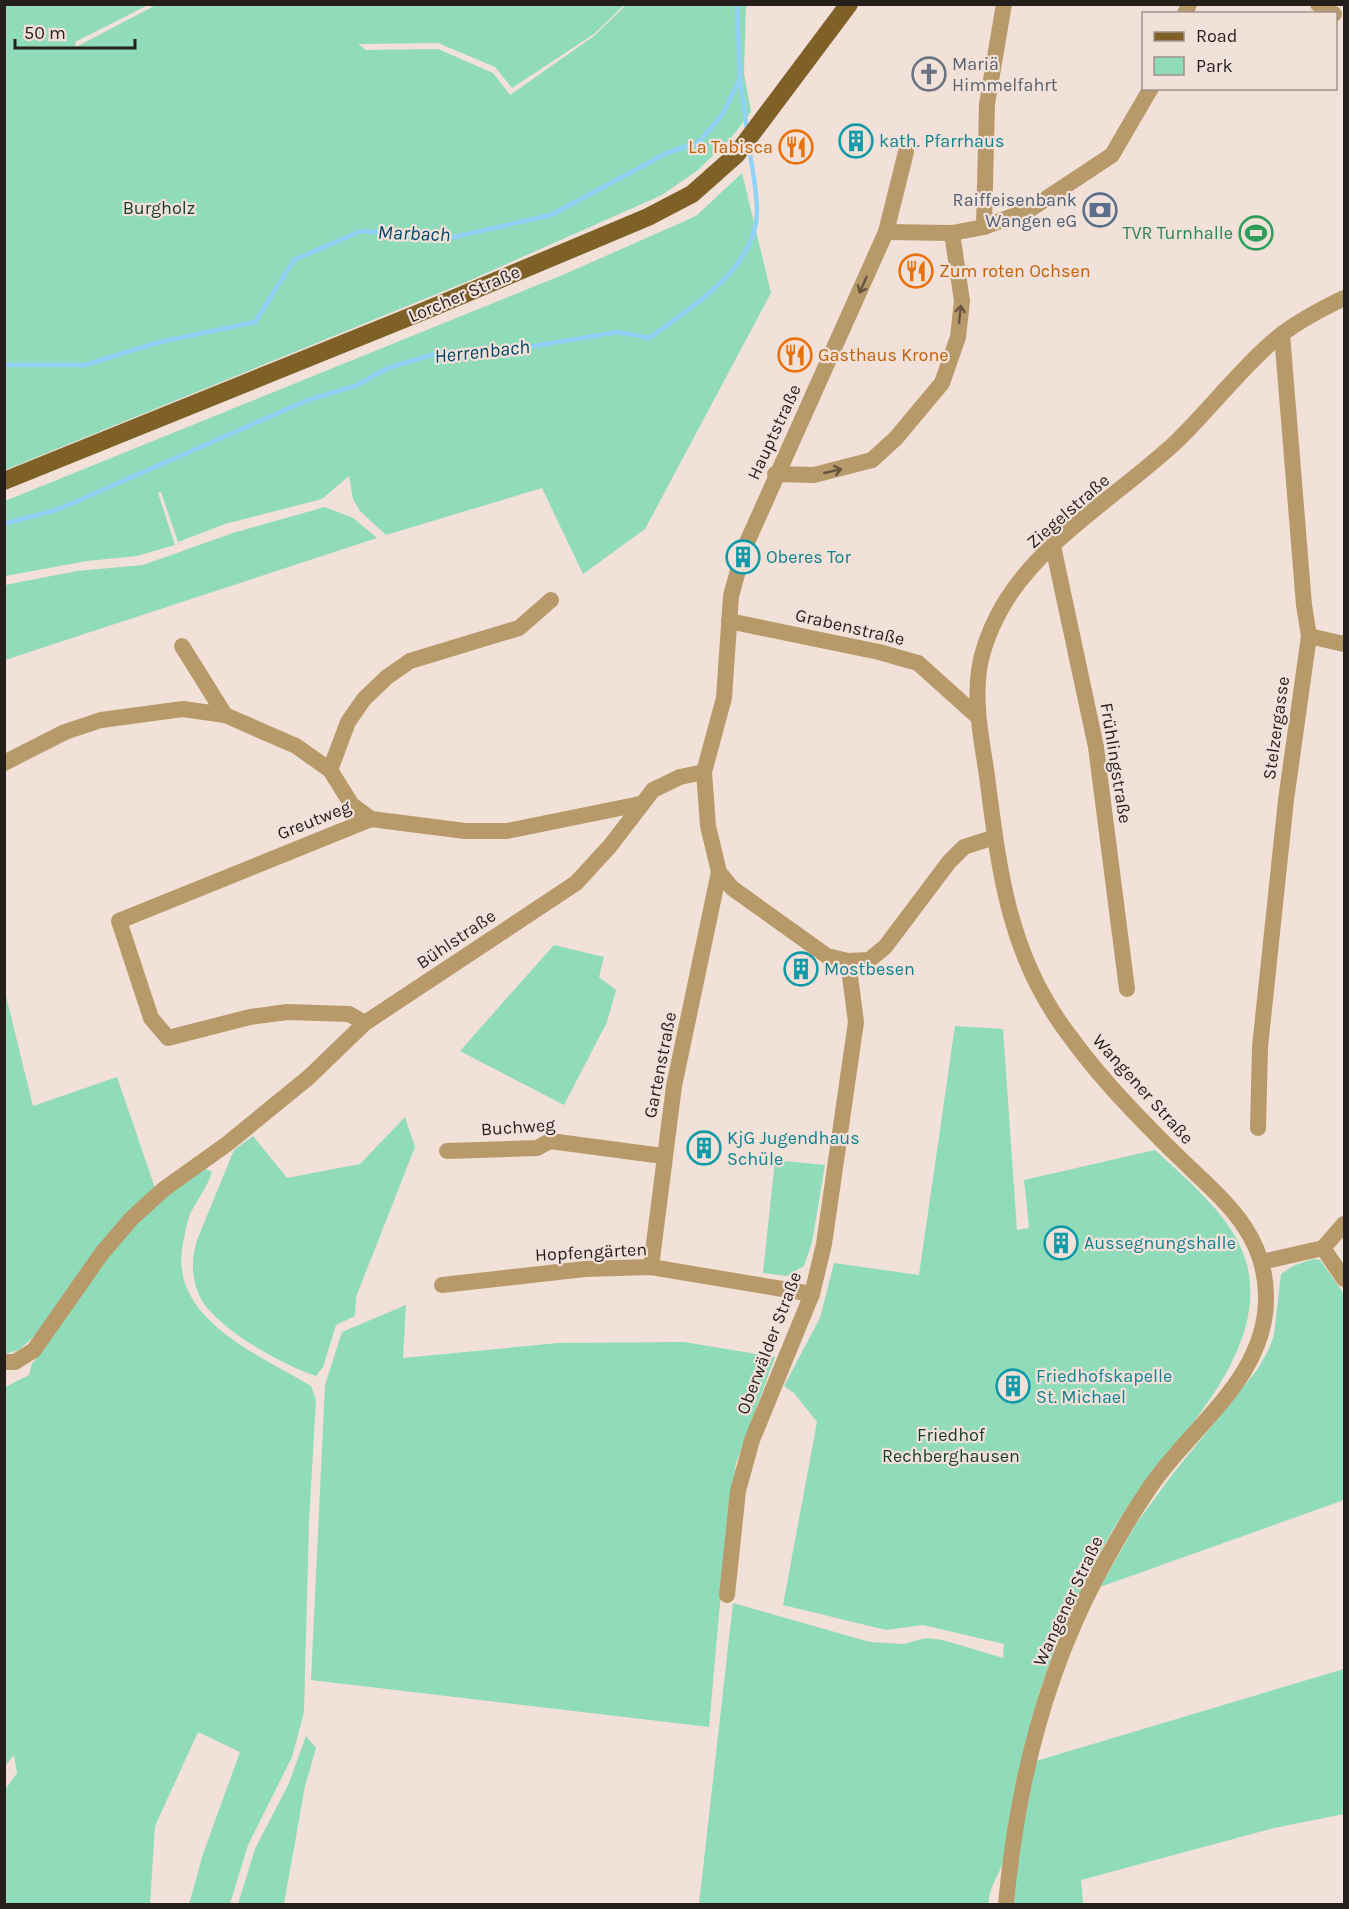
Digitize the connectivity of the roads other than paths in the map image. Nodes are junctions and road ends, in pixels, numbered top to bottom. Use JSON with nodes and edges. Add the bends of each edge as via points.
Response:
{"nodes":[{"id":1,"x":849,"y":4,"type":"edge"},
{"id":2,"x":1004,"y":4,"type":"edge"},
{"id":3,"x":1317,"y":4,"type":"edge"},
{"id":4,"x":1331,"y":12,"type":"edge"},
{"id":5,"x":1150,"y":90,"type":"edge"},
{"id":6,"x":906,"y":152,"type":"dead end"},
{"id":7,"x":984,"y":227,"type":"junction"},
{"id":8,"x":886,"y":232,"type":"junction"},
{"id":9,"x":952,"y":233,"type":"junction"},
{"id":10,"x":1344,"y":298,"type":"edge"},
{"id":11,"x":1282,"y":334,"type":"junction"},
{"id":12,"x":775,"y":474,"type":"junction"},
{"id":13,"x":4,"y":482,"type":"edge"},
{"id":14,"x":1053,"y":546,"type":"junction"},
{"id":15,"x":551,"y":600,"type":"dead end"},
{"id":16,"x":729,"y":621,"type":"junction"},
{"id":17,"x":1309,"y":636,"type":"junction"},
{"id":18,"x":1344,"y":644,"type":"edge"},
{"id":19,"x":182,"y":646,"type":"dead end"},
{"id":20,"x":225,"y":715,"type":"junction"},
{"id":21,"x":978,"y":717,"type":"junction"},
{"id":22,"x":4,"y":763,"type":"edge"},
{"id":23,"x":330,"y":770,"type":"junction"},
{"id":24,"x":704,"y":772,"type":"junction"},
{"id":25,"x":640,"y":804,"type":"junction"},
{"id":26,"x":371,"y":819,"type":"junction"},
{"id":27,"x":995,"y":837,"type":"junction"},
{"id":28,"x":719,"y":872,"type":"junction"},
{"id":29,"x":848,"y":961,"type":"junction"},
{"id":30,"x":1127,"y":989,"type":"dead end"},
{"id":31,"x":366,"y":1023,"type":"junction"},
{"id":32,"x":1258,"y":1128,"type":"dead end"},
{"id":33,"x":447,"y":1151,"type":"dead end"},
{"id":34,"x":663,"y":1156,"type":"junction"},
{"id":35,"x":1344,"y":1224,"type":"edge"},
{"id":36,"x":1323,"y":1248,"type":"junction"},
{"id":37,"x":1262,"y":1263,"type":"junction"},
{"id":38,"x":651,"y":1267,"type":"junction"},
{"id":39,"x":1344,"y":1279,"type":"edge"},
{"id":40,"x":442,"y":1285,"type":"dead end"},
{"id":41,"x":812,"y":1294,"type":"junction"},
{"id":42,"x":4,"y":1362,"type":"edge"},
{"id":43,"x":727,"y":1595,"type":"dead end"},
{"id":44,"x":1006,"y":1905,"type":"edge"}],
"edges":[{"from":1,"to":13,"type":"main road","name":"Lorcher Straße","via":[[753,133],[726,165],[692,194],[648,217],[429,309]]},
{"from":2,"to":7,"type":"street","via":[[987,104]]},
{"from":3,"to":4,"type":"street"},
{"from":5,"to":7,"type":"street","via":[[1112,154],[1029,210]]},
{"from":6,"to":8,"type":"street","name":"Hauptstraße"},
{"from":7,"to":9,"type":"street"},
{"from":8,"to":9,"type":"street"},
{"from":8,"to":12,"type":"street","name":"Hauptstraße","one_way":true},
{"from":12,"to":9,"type":"street","one_way":true,"via":[[814,475],[872,460],[897,438],[942,383],[958,338],[962,301]]},
{"from":10,"to":11,"type":"street","name":"Ziegelstraße"},
{"from":11,"to":14,"type":"street","name":"Ziegelstraße","via":[[1178,440]]},
{"from":11,"to":17,"type":"street","name":"Stelzergasse"},
{"from":12,"to":16,"type":"street","name":"Hauptstraße","via":[[744,549],[731,596]]},
{"from":14,"to":21,"type":"street","name":"Ziegelstraße","via":[[1008,597],[990,632],[980,664]]},
{"from":14,"to":30,"type":"street","name":"Frühlingstraße","via":[[1096,747]]},
{"from":15,"to":23,"type":"street","via":[[519,628],[410,661],[387,677],[348,722]]},
{"from":16,"to":21,"type":"street","name":"Grabenstraße","via":[[918,663]]},
{"from":16,"to":24,"type":"street","via":[[724,698]]},
{"from":17,"to":18,"type":"street"},
{"from":17,"to":32,"type":"street","name":"Stelzergasse","via":[[1286,800],[1260,1047]]},
{"from":19,"to":20,"type":"street"},
{"from":20,"to":22,"type":"street","via":[[183,709],[101,720],[65,732]]},
{"from":20,"to":23,"type":"street","via":[[296,746]]},
{"from":21,"to":27,"type":"street","name":"Ziegelstraße"},
{"from":23,"to":26,"type":"street","via":[[352,805]]},
{"from":24,"to":25,"type":"street","name":"Bühlstraße","via":[[680,777],[653,790]]},
{"from":24,"to":28,"type":"street","via":[[708,826]]},
{"from":25,"to":26,"type":"street","name":"Greutweg","via":[[507,831],[465,831]]},
{"from":25,"to":31,"type":"street","name":"Bühlstraße","via":[[610,846],[576,883]]},
{"from":26,"to":31,"type":"street","name":"Greutweg","via":[[119,921],[151,1018],[168,1038],[250,1017],[287,1012],[349,1014]]},
{"from":27,"to":29,"type":"street","via":[[964,847],[949,862],[885,947],[869,960]]},
{"from":27,"to":37,"type":"street","name":"Wangener Straße","via":[[1016,937],[1045,1001],[1131,1109],[1237,1213]]},
{"from":28,"to":29,"type":"street","via":[[732,888],[765,914],[827,956]]},
{"from":28,"to":34,"type":"street","name":"Gartenstraße"},
{"from":29,"to":41,"type":"street","name":"Oberwälder Straße","via":[[856,1022],[824,1244]]},
{"from":31,"to":42,"type":"street","name":"Bühlstraße","via":[[309,1077],[132,1218],[102,1253],[34,1350],[15,1362]]},
{"from":33,"to":34,"type":"street","name":"Buchweg","via":[[537,1148],[550,1142]]},
{"from":34,"to":38,"type":"street","name":"Gartenstraße"},
{"from":35,"to":36,"type":"street"},
{"from":36,"to":37,"type":"street"},
{"from":36,"to":39,"type":"street"},
{"from":37,"to":44,"type":"street","name":"Wangener Straße","via":[[1265,1311],[1254,1357],[1230,1392],[1155,1479],[1094,1583],[1069,1636],[1049,1690],[1023,1788]]},
{"from":38,"to":40,"type":"street","name":"Hopfengärten","via":[[585,1269]]},
{"from":38,"to":41,"type":"street","name":"Hopfengärten"},
{"from":41,"to":43,"type":"street","name":"Oberwälder Straße","via":[[752,1440],[738,1491]]}]}
